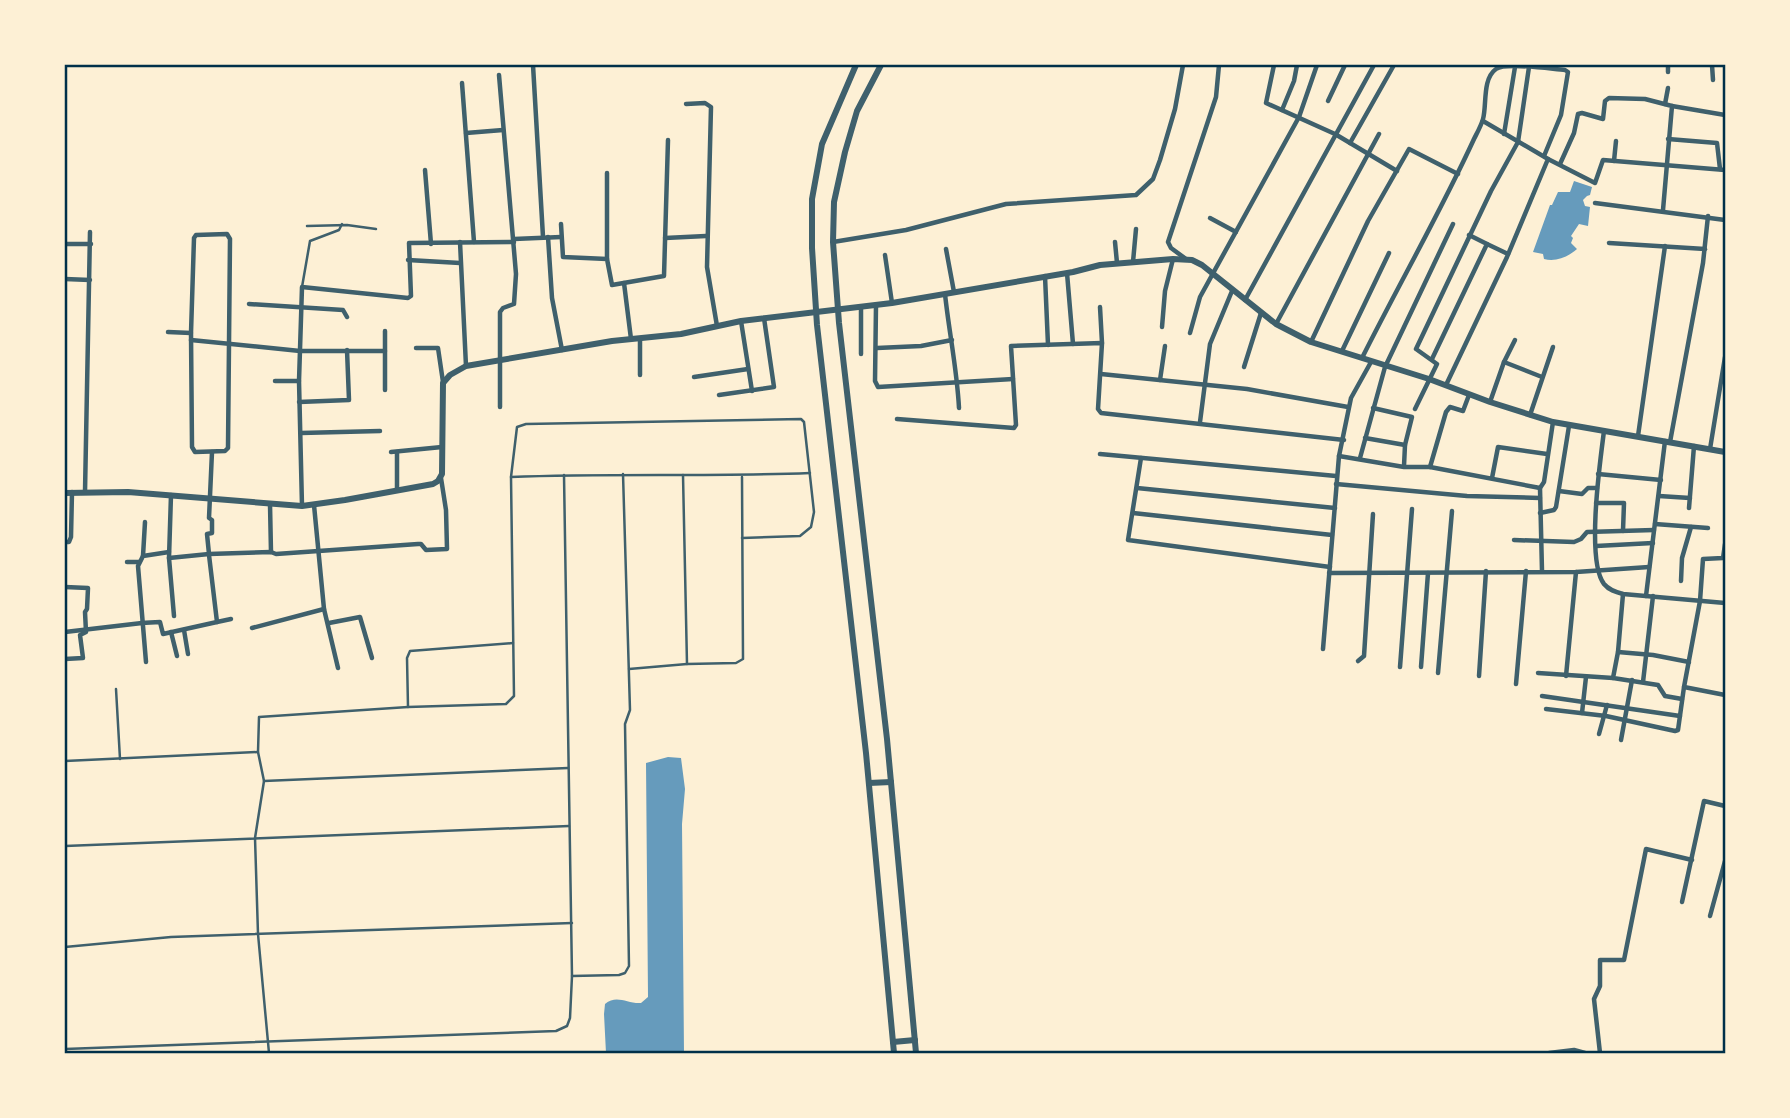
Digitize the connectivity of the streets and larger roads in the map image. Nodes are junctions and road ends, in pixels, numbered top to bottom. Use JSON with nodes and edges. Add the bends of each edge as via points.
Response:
{"nodes":[{"id":1,"x":533,"y":65,"type":"edge"},
{"id":2,"x":856,"y":65,"type":"edge"},
{"id":3,"x":881,"y":65,"type":"edge"},
{"id":4,"x":1183,"y":65,"type":"edge"},
{"id":5,"x":1219,"y":65,"type":"edge"},
{"id":6,"x":1274,"y":65,"type":"edge"},
{"id":7,"x":1297,"y":65,"type":"edge"},
{"id":8,"x":1317,"y":65,"type":"edge"},
{"id":9,"x":1345,"y":65,"type":"edge"},
{"id":10,"x":1374,"y":65,"type":"edge"},
{"id":11,"x":1394,"y":65,"type":"edge"},
{"id":12,"x":1668,"y":65,"type":"edge"},
{"id":13,"x":1712,"y":65,"type":"edge"},
{"id":14,"x":1515,"y":67,"type":"junction"},
{"id":15,"x":1529,"y":67,"type":"junction"},
{"id":16,"x":1668,"y":72,"type":"dead end"},
{"id":17,"x":499,"y":75,"type":"dead end"},
{"id":18,"x":1713,"y":80,"type":"dead end"},
{"id":19,"x":462,"y":83,"type":"dead end"},
{"id":20,"x":1668,"y":88,"type":"dead end"},
{"id":21,"x":1328,"y":101,"type":"dead end"},
{"id":22,"x":685,"y":104,"type":"dead end"},
{"id":23,"x":1665,"y":104,"type":"junction"},
{"id":24,"x":1672,"y":106,"type":"junction"},
{"id":25,"x":1282,"y":110,"type":"junction"},
{"id":26,"x":1725,"y":115,"type":"edge"},
{"id":27,"x":1299,"y":117,"type":"junction"},
{"id":28,"x":1483,"y":121,"type":"junction"},
{"id":29,"x":503,"y":130,"type":"junction"},
{"id":30,"x":466,"y":133,"type":"junction"},
{"id":31,"x":1335,"y":134,"type":"junction"},
{"id":32,"x":1379,"y":134,"type":"dead end"},
{"id":33,"x":1504,"y":134,"type":"junction"},
{"id":34,"x":1668,"y":139,"type":"junction"},
{"id":35,"x":668,"y":141,"type":"dead end"},
{"id":36,"x":1616,"y":141,"type":"dead end"},
{"id":37,"x":1518,"y":142,"type":"junction"},
{"id":38,"x":1350,"y":144,"type":"junction"},
{"id":39,"x":1368,"y":155,"type":"junction"},
{"id":40,"x":1546,"y":158,"type":"junction"},
{"id":41,"x":1614,"y":161,"type":"junction"},
{"id":42,"x":1560,"y":164,"type":"junction"},
{"id":43,"x":1666,"y":166,"type":"junction"},
{"id":44,"x":425,"y":170,"type":"dead end"},
{"id":45,"x":1723,"y":170,"type":"edge"},
{"id":46,"x":1397,"y":171,"type":"junction"},
{"id":47,"x":607,"y":173,"type":"dead end"},
{"id":48,"x":1458,"y":174,"type":"junction"},
{"id":49,"x":1595,"y":203,"type":"dead end"},
{"id":50,"x":1663,"y":210,"type":"junction"},
{"id":51,"x":1708,"y":216,"type":"junction"},
{"id":52,"x":1210,"y":219,"type":"dead end"},
{"id":53,"x":1725,"y":220,"type":"edge"},
{"id":54,"x":561,"y":224,"type":"dead end"},
{"id":55,"x":1453,"y":224,"type":"dead end"},
{"id":56,"x":1136,"y":229,"type":"dead end"},
{"id":57,"x":90,"y":232,"type":"dead end"},
{"id":58,"x":1236,"y":232,"type":"junction"},
{"id":59,"x":1469,"y":235,"type":"junction"},
{"id":60,"x":706,"y":236,"type":"junction"},
{"id":61,"x":545,"y":237,"type":"junction"},
{"id":62,"x":561,"y":237,"type":"junction"},
{"id":63,"x":664,"y":238,"type":"junction"},
{"id":64,"x":514,"y":241,"type":"junction"},
{"id":65,"x":460,"y":242,"type":"junction"},
{"id":66,"x":474,"y":242,"type":"junction"},
{"id":67,"x":1115,"y":242,"type":"dead end"},
{"id":68,"x":833,"y":243,"type":"junction"},
{"id":69,"x":1609,"y":243,"type":"dead end"},
{"id":70,"x":65,"y":244,"type":"edge"},
{"id":71,"x":91,"y":244,"type":"junction"},
{"id":72,"x":431,"y":244,"type":"junction"},
{"id":73,"x":1487,"y":244,"type":"junction"},
{"id":74,"x":1665,"y":246,"type":"junction"},
{"id":75,"x":946,"y":249,"type":"dead end"},
{"id":76,"x":1705,"y":249,"type":"junction"},
{"id":77,"x":1389,"y":253,"type":"dead end"},
{"id":78,"x":1508,"y":254,"type":"junction"},
{"id":79,"x":885,"y":255,"type":"dead end"},
{"id":80,"x":607,"y":258,"type":"junction"},
{"id":81,"x":1173,"y":259,"type":"junction"},
{"id":82,"x":1187,"y":259,"type":"junction"},
{"id":83,"x":408,"y":260,"type":"junction"},
{"id":84,"x":1133,"y":262,"type":"junction"},
{"id":85,"x":460,"y":263,"type":"junction"},
{"id":86,"x":1117,"y":263,"type":"junction"},
{"id":87,"x":1067,"y":272,"type":"junction"},
{"id":88,"x":1212,"y":274,"type":"junction"},
{"id":89,"x":1045,"y":275,"type":"junction"},
{"id":90,"x":65,"y":279,"type":"edge"},
{"id":91,"x":90,"y":280,"type":"junction"},
{"id":92,"x":624,"y":284,"type":"junction"},
{"id":93,"x":1232,"y":291,"type":"junction"},
{"id":94,"x":954,"y":292,"type":"junction"},
{"id":95,"x":945,"y":294,"type":"junction"},
{"id":96,"x":1245,"y":300,"type":"junction"},
{"id":97,"x":892,"y":303,"type":"junction"},
{"id":98,"x":249,"y":304,"type":"dead end"},
{"id":99,"x":876,"y":305,"type":"junction"},
{"id":100,"x":860,"y":307,"type":"junction"},
{"id":101,"x":1100,"y":307,"type":"dead end"},
{"id":102,"x":301,"y":309,"type":"junction"},
{"id":103,"x":1261,"y":313,"type":"junction"},
{"id":104,"x":347,"y":317,"type":"dead end"},
{"id":105,"x":764,"y":318,"type":"junction"},
{"id":106,"x":741,"y":321,"type":"junction"},
{"id":107,"x":1276,"y":324,"type":"junction"},
{"id":108,"x":718,"y":326,"type":"junction"},
{"id":109,"x":1163,"y":327,"type":"dead end"},
{"id":110,"x":385,"y":331,"type":"dead end"},
{"id":111,"x":168,"y":332,"type":"dead end"},
{"id":112,"x":191,"y":333,"type":"junction"},
{"id":113,"x":1190,"y":333,"type":"dead end"},
{"id":114,"x":631,"y":339,"type":"junction"},
{"id":115,"x":640,"y":339,"type":"junction"},
{"id":116,"x":191,"y":340,"type":"junction"},
{"id":117,"x":1515,"y":340,"type":"dead end"},
{"id":118,"x":951,"y":341,"type":"junction"},
{"id":119,"x":1311,"y":342,"type":"junction"},
{"id":120,"x":1102,"y":343,"type":"junction"},
{"id":121,"x":1073,"y":344,"type":"junction"},
{"id":122,"x":229,"y":345,"type":"junction"},
{"id":123,"x":1048,"y":345,"type":"junction"},
{"id":124,"x":1165,"y":346,"type":"dead end"},
{"id":125,"x":1553,"y":347,"type":"dead end"},
{"id":126,"x":416,"y":348,"type":"dead end"},
{"id":127,"x":877,"y":348,"type":"junction"},
{"id":128,"x":346,"y":350,"type":"junction"},
{"id":129,"x":300,"y":351,"type":"junction"},
{"id":130,"x":384,"y":351,"type":"junction"},
{"id":131,"x":563,"y":351,"type":"junction"},
{"id":132,"x":1342,"y":351,"type":"junction"},
{"id":133,"x":861,"y":354,"type":"dead end"},
{"id":134,"x":1725,"y":357,"type":"edge"},
{"id":135,"x":1362,"y":358,"type":"junction"},
{"id":136,"x":1432,"y":359,"type":"junction"},
{"id":137,"x":499,"y":362,"type":"junction"},
{"id":138,"x":1371,"y":362,"type":"junction"},
{"id":139,"x":1504,"y":362,"type":"junction"},
{"id":140,"x":466,"y":366,"type":"junction"},
{"id":141,"x":1244,"y":367,"type":"dead end"},
{"id":142,"x":1385,"y":367,"type":"junction"},
{"id":143,"x":748,"y":369,"type":"junction"},
{"id":144,"x":1101,"y":374,"type":"junction"},
{"id":145,"x":640,"y":375,"type":"dead end"},
{"id":146,"x":694,"y":377,"type":"dead end"},
{"id":147,"x":1542,"y":377,"type":"junction"},
{"id":148,"x":1013,"y":379,"type":"junction"},
{"id":149,"x":1429,"y":379,"type":"junction"},
{"id":150,"x":1160,"y":380,"type":"junction"},
{"id":151,"x":275,"y":381,"type":"dead end"},
{"id":152,"x":299,"y":382,"type":"junction"},
{"id":153,"x":443,"y":383,"type":"junction"},
{"id":154,"x":958,"y":384,"type":"junction"},
{"id":155,"x":1204,"y":384,"type":"junction"},
{"id":156,"x":1446,"y":386,"type":"junction"},
{"id":157,"x":385,"y":390,"type":"dead end"},
{"id":158,"x":752,"y":391,"type":"junction"},
{"id":159,"x":719,"y":395,"type":"dead end"},
{"id":160,"x":1469,"y":395,"type":"junction"},
{"id":161,"x":299,"y":402,"type":"junction"},
{"id":162,"x":1490,"y":402,"type":"junction"},
{"id":163,"x":500,"y":407,"type":"dead end"},
{"id":164,"x":1348,"y":407,"type":"junction"},
{"id":165,"x":959,"y":408,"type":"dead end"},
{"id":166,"x":1373,"y":408,"type":"junction"},
{"id":167,"x":1415,"y":409,"type":"dead end"},
{"id":168,"x":1530,"y":415,"type":"junction"},
{"id":169,"x":897,"y":419,"type":"dead end"},
{"id":170,"x":1200,"y":422,"type":"junction"},
{"id":171,"x":1553,"y":422,"type":"junction"},
{"id":172,"x":1569,"y":426,"type":"junction"},
{"id":173,"x":380,"y":431,"type":"dead end"},
{"id":174,"x":1604,"y":431,"type":"junction"},
{"id":175,"x":301,"y":433,"type":"junction"},
{"id":176,"x":1638,"y":436,"type":"junction"},
{"id":177,"x":1365,"y":438,"type":"junction"},
{"id":178,"x":1344,"y":440,"type":"junction"},
{"id":179,"x":1668,"y":442,"type":"junction"},
{"id":180,"x":1405,"y":445,"type":"junction"},
{"id":181,"x":1694,"y":446,"type":"junction"},
{"id":182,"x":442,"y":447,"type":"junction"},
{"id":183,"x":1710,"y":449,"type":"junction"},
{"id":184,"x":212,"y":452,"type":"junction"},
{"id":185,"x":1725,"y":452,"type":"edge"},
{"id":186,"x":1100,"y":454,"type":"dead end"},
{"id":187,"x":1547,"y":454,"type":"junction"},
{"id":188,"x":1339,"y":456,"type":"junction"},
{"id":189,"x":1141,"y":458,"type":"junction"},
{"id":190,"x":1360,"y":458,"type":"junction"},
{"id":191,"x":1404,"y":467,"type":"junction"},
{"id":192,"x":1430,"y":467,"type":"junction"},
{"id":193,"x":1598,"y":474,"type":"junction"},
{"id":194,"x":1336,"y":476,"type":"junction"},
{"id":195,"x":441,"y":477,"type":"junction"},
{"id":196,"x":1492,"y":478,"type":"junction"},
{"id":197,"x":1661,"y":480,"type":"junction"},
{"id":198,"x":1336,"y":484,"type":"junction"},
{"id":199,"x":1137,"y":488,"type":"junction"},
{"id":200,"x":1540,"y":488,"type":"junction"},
{"id":201,"x":1597,"y":488,"type":"junction"},
{"id":202,"x":397,"y":489,"type":"junction"},
{"id":203,"x":1559,"y":491,"type":"junction"},
{"id":204,"x":69,"y":492,"type":"edge"},
{"id":205,"x":85,"y":492,"type":"junction"},
{"id":206,"x":171,"y":495,"type":"junction"},
{"id":207,"x":1659,"y":496,"type":"junction"},
{"id":208,"x":211,"y":497,"type":"junction"},
{"id":209,"x":1540,"y":498,"type":"junction"},
{"id":210,"x":1690,"y":498,"type":"junction"},
{"id":211,"x":1596,"y":503,"type":"junction"},
{"id":212,"x":270,"y":504,"type":"junction"},
{"id":213,"x":314,"y":505,"type":"junction"},
{"id":214,"x":302,"y":506,"type":"junction"},
{"id":215,"x":1335,"y":508,"type":"junction"},
{"id":216,"x":1689,"y":508,"type":"dead end"},
{"id":217,"x":1412,"y":509,"type":"dead end"},
{"id":218,"x":1452,"y":511,"type":"dead end"},
{"id":219,"x":1133,"y":513,"type":"junction"},
{"id":220,"x":1373,"y":513,"type":"dead end"},
{"id":221,"x":1541,"y":513,"type":"junction"},
{"id":222,"x":145,"y":522,"type":"dead end"},
{"id":223,"x":1655,"y":527,"type":"junction"},
{"id":224,"x":1692,"y":527,"type":"junction"},
{"id":225,"x":1708,"y":527,"type":"dead end"},
{"id":226,"x":1623,"y":531,"type":"junction"},
{"id":227,"x":1596,"y":532,"type":"junction"},
{"id":228,"x":1332,"y":535,"type":"junction"},
{"id":229,"x":1514,"y":540,"type":"dead end"},
{"id":230,"x":67,"y":542,"type":"edge"},
{"id":231,"x":1542,"y":542,"type":"junction"},
{"id":232,"x":1653,"y":542,"type":"junction"},
{"id":233,"x":1725,"y":544,"type":"edge"},
{"id":234,"x":1596,"y":546,"type":"junction"},
{"id":235,"x":318,"y":550,"type":"junction"},
{"id":236,"x":169,"y":552,"type":"junction"},
{"id":237,"x":271,"y":552,"type":"junction"},
{"id":238,"x":209,"y":555,"type":"junction"},
{"id":239,"x":143,"y":556,"type":"junction"},
{"id":240,"x":169,"y":558,"type":"junction"},
{"id":241,"x":127,"y":562,"type":"dead end"},
{"id":242,"x":139,"y":562,"type":"junction"},
{"id":243,"x":1649,"y":568,"type":"junction"},
{"id":244,"x":1329,"y":570,"type":"junction"},
{"id":245,"x":1486,"y":571,"type":"junction"},
{"id":246,"x":1526,"y":571,"type":"junction"},
{"id":247,"x":1542,"y":571,"type":"junction"},
{"id":248,"x":1597,"y":571,"type":"junction"},
{"id":249,"x":1448,"y":572,"type":"junction"},
{"id":250,"x":1576,"y":572,"type":"junction"},
{"id":251,"x":1371,"y":573,"type":"junction"},
{"id":252,"x":1408,"y":573,"type":"junction"},
{"id":253,"x":1429,"y":573,"type":"junction"},
{"id":254,"x":1681,"y":581,"type":"dead end"},
{"id":255,"x":65,"y":587,"type":"edge"},
{"id":256,"x":1623,"y":594,"type":"junction"},
{"id":257,"x":1646,"y":596,"type":"junction"},
{"id":258,"x":1653,"y":596,"type":"junction"},
{"id":259,"x":1700,"y":601,"type":"junction"},
{"id":260,"x":1725,"y":603,"type":"edge"},
{"id":261,"x":324,"y":609,"type":"junction"},
{"id":262,"x":174,"y":616,"type":"dead end"},
{"id":263,"x":231,"y":619,"type":"dead end"},
{"id":264,"x":217,"y":622,"type":"junction"},
{"id":265,"x":141,"y":623,"type":"junction"},
{"id":266,"x":329,"y":623,"type":"junction"},
{"id":267,"x":252,"y":628,"type":"dead end"},
{"id":268,"x":86,"y":629,"type":"junction"},
{"id":269,"x":184,"y":629,"type":"junction"},
{"id":270,"x":65,"y":632,"type":"edge"},
{"id":271,"x":171,"y":632,"type":"junction"},
{"id":272,"x":1323,"y":649,"type":"dead end"},
{"id":273,"x":1618,"y":652,"type":"junction"},
{"id":274,"x":188,"y":654,"type":"dead end"},
{"id":275,"x":1646,"y":654,"type":"junction"},
{"id":276,"x":177,"y":656,"type":"dead end"},
{"id":277,"x":372,"y":658,"type":"dead end"},
{"id":278,"x":65,"y":659,"type":"edge"},
{"id":279,"x":1358,"y":661,"type":"dead end"},
{"id":280,"x":146,"y":662,"type":"dead end"},
{"id":281,"x":1689,"y":662,"type":"junction"},
{"id":282,"x":1400,"y":667,"type":"dead end"},
{"id":283,"x":1421,"y":667,"type":"dead end"},
{"id":284,"x":338,"y":668,"type":"dead end"},
{"id":285,"x":1438,"y":673,"type":"dead end"},
{"id":286,"x":1538,"y":673,"type":"dead end"},
{"id":287,"x":1479,"y":676,"type":"dead end"},
{"id":288,"x":1566,"y":676,"type":"junction"},
{"id":289,"x":1586,"y":677,"type":"junction"},
{"id":290,"x":1613,"y":678,"type":"junction"},
{"id":291,"x":1632,"y":681,"type":"junction"},
{"id":292,"x":1643,"y":682,"type":"junction"},
{"id":293,"x":1516,"y":684,"type":"dead end"},
{"id":294,"x":1684,"y":687,"type":"junction"},
{"id":295,"x":1725,"y":695,"type":"edge"},
{"id":296,"x":1542,"y":696,"type":"dead end"},
{"id":297,"x":1682,"y":699,"type":"junction"},
{"id":298,"x":1583,"y":702,"type":"junction"},
{"id":299,"x":1607,"y":705,"type":"junction"},
{"id":300,"x":1626,"y":708,"type":"junction"},
{"id":301,"x":1546,"y":709,"type":"dead end"},
{"id":302,"x":1582,"y":713,"type":"junction"},
{"id":303,"x":1606,"y":716,"type":"junction"},
{"id":304,"x":1680,"y":716,"type":"junction"},
{"id":305,"x":1624,"y":721,"type":"junction"},
{"id":306,"x":1599,"y":734,"type":"dead end"},
{"id":307,"x":1621,"y":740,"type":"dead end"},
{"id":308,"x":891,"y":782,"type":"junction"},
{"id":309,"x":869,"y":783,"type":"junction"},
{"id":310,"x":1725,"y":806,"type":"edge"},
{"id":311,"x":1692,"y":860,"type":"junction"},
{"id":312,"x":1725,"y":861,"type":"edge"},
{"id":313,"x":1682,"y":902,"type":"dead end"},
{"id":314,"x":1710,"y":916,"type":"dead end"},
{"id":315,"x":915,"y":1040,"type":"junction"},
{"id":316,"x":893,"y":1042,"type":"junction"},
{"id":317,"x":894,"y":1053,"type":"edge"},
{"id":318,"x":916,"y":1053,"type":"edge"},
{"id":319,"x":1549,"y":1053,"type":"edge"},
{"id":320,"x":1585,"y":1053,"type":"edge"},
{"id":321,"x":1600,"y":1053,"type":"edge"}],
"edges":[{"from":1,"to":61,"type":"street"},
{"from":2,"to":309,"type":"street","via":[[822,144],[812,199],[812,248]]},
{"from":3,"to":68,"type":"street","via":[[857,111],[845,152],[834,202]]},
{"from":4,"to":68,"type":"street","via":[[1160,160],[1153,179],[1136,195],[1006,204]]},
{"from":5,"to":82,"type":"street","via":[[1216,97],[1168,242]]},
{"from":6,"to":25,"type":"street","via":[[1265,101]]},
{"from":7,"to":25,"type":"street"},
{"from":8,"to":27,"type":"street"},
{"from":9,"to":21,"type":"street"},
{"from":10,"to":31,"type":"street"},
{"from":11,"to":38,"type":"street"},
{"from":12,"to":16,"type":"street"},
{"from":13,"to":18,"type":"street"},
{"from":14,"to":15,"type":"street"},
{"from":14,"to":28,"type":"street","via":[[1494,71],[1487,86]]},
{"from":14,"to":33,"type":"street"},
{"from":15,"to":37,"type":"street"},
{"from":15,"to":40,"type":"street","via":[[1568,72],[1561,115]]},
{"from":17,"to":29,"type":"street"},
{"from":19,"to":30,"type":"street"},
{"from":20,"to":23,"type":"street"},
{"from":22,"to":60,"type":"street","via":[[711,107]]},
{"from":23,"to":24,"type":"street"},
{"from":23,"to":42,"type":"street","via":[[1611,97],[1605,101],[1603,119],[1578,114]]},
{"from":24,"to":26,"type":"street"},
{"from":24,"to":34,"type":"street"},
{"from":25,"to":27,"type":"street"},
{"from":27,"to":31,"type":"street"},
{"from":27,"to":58,"type":"street"},
{"from":28,"to":33,"type":"street"},
{"from":28,"to":48,"type":"street"},
{"from":29,"to":30,"type":"street"},
{"from":29,"to":64,"type":"street"},
{"from":30,"to":66,"type":"street"},
{"from":31,"to":38,"type":"street"},
{"from":31,"to":96,"type":"street"},
{"from":32,"to":39,"type":"street"},
{"from":33,"to":37,"type":"street"},
{"from":34,"to":43,"type":"street"},
{"from":34,"to":45,"type":"street","via":[[1717,144]]},
{"from":35,"to":63,"type":"street"},
{"from":36,"to":41,"type":"street"},
{"from":37,"to":40,"type":"street"},
{"from":37,"to":59,"type":"street"},
{"from":38,"to":39,"type":"street"},
{"from":39,"to":46,"type":"street"},
{"from":39,"to":107,"type":"street"},
{"from":40,"to":42,"type":"street"},
{"from":40,"to":78,"type":"street"},
{"from":41,"to":42,"type":"street","via":[[1603,160],[1596,183]]},
{"from":41,"to":43,"type":"street"},
{"from":43,"to":45,"type":"street"},
{"from":43,"to":50,"type":"street"},
{"from":44,"to":72,"type":"street"},
{"from":46,"to":48,"type":"street","via":[[1409,149]]},
{"from":46,"to":119,"type":"street"},
{"from":47,"to":80,"type":"street"},
{"from":48,"to":135,"type":"street"},
{"from":49,"to":50,"type":"street"},
{"from":50,"to":51,"type":"street"},
{"from":51,"to":53,"type":"street"},
{"from":51,"to":76,"type":"street"},
{"from":52,"to":58,"type":"street"},
{"from":54,"to":62,"type":"street"},
{"from":55,"to":142,"type":"street"},
{"from":56,"to":84,"type":"street"},
{"from":57,"to":71,"type":"street"},
{"from":58,"to":88,"type":"street"},
{"from":59,"to":73,"type":"street"},
{"from":59,"to":136,"type":"street","via":[[1416,349]]},
{"from":60,"to":63,"type":"street"},
{"from":60,"to":108,"type":"street","via":[[709,288]]},
{"from":61,"to":62,"type":"street"},
{"from":61,"to":64,"type":"street"},
{"from":61,"to":131,"type":"street"},
{"from":62,"to":80,"type":"street","via":[[565,258]]},
{"from":63,"to":92,"type":"street","via":[[664,276]]},
{"from":64,"to":66,"type":"street"},
{"from":64,"to":137,"type":"street","via":[[515,302],[500,310]]},
{"from":65,"to":66,"type":"street"},
{"from":65,"to":72,"type":"street"},
{"from":65,"to":85,"type":"street"},
{"from":67,"to":86,"type":"street"},
{"from":68,"to":308,"type":"street"},
{"from":69,"to":74,"type":"street"},
{"from":70,"to":71,"type":"street"},
{"from":71,"to":91,"type":"street"},
{"from":72,"to":83,"type":"street","via":[[409,243]]},
{"from":73,"to":78,"type":"street"},
{"from":73,"to":136,"type":"street"},
{"from":74,"to":76,"type":"street"},
{"from":74,"to":176,"type":"street"},
{"from":75,"to":94,"type":"street"},
{"from":76,"to":179,"type":"street"},
{"from":77,"to":132,"type":"street"},
{"from":78,"to":156,"type":"street"},
{"from":79,"to":97,"type":"street"},
{"from":80,"to":92,"type":"street","via":[[610,284]]},
{"from":81,"to":82,"type":"street"},
{"from":81,"to":84,"type":"street"},
{"from":81,"to":109,"type":"street"},
{"from":82,"to":88,"type":"street"},
{"from":83,"to":85,"type":"street"},
{"from":83,"to":102,"type":"street","via":[[408,298],[302,287]]},
{"from":84,"to":86,"type":"street"},
{"from":85,"to":140,"type":"street"},
{"from":86,"to":87,"type":"street"},
{"from":87,"to":89,"type":"street"},
{"from":87,"to":121,"type":"street"},
{"from":88,"to":93,"type":"street"},
{"from":88,"to":113,"type":"street"},
{"from":89,"to":94,"type":"street"},
{"from":89,"to":123,"type":"street"},
{"from":90,"to":91,"type":"street"},
{"from":91,"to":205,"type":"street"},
{"from":92,"to":114,"type":"street"},
{"from":93,"to":96,"type":"street"},
{"from":93,"to":155,"type":"street","via":[[1210,344]]},
{"from":94,"to":95,"type":"street"},
{"from":95,"to":97,"type":"street"},
{"from":95,"to":118,"type":"street"},
{"from":96,"to":103,"type":"street"},
{"from":97,"to":99,"type":"street"},
{"from":98,"to":102,"type":"street"},
{"from":99,"to":100,"type":"street"},
{"from":99,"to":127,"type":"street"},
{"from":100,"to":105,"type":"street"},
{"from":100,"to":133,"type":"street"},
{"from":101,"to":120,"type":"street"},
{"from":102,"to":104,"type":"street","via":[[342,310]]},
{"from":102,"to":129,"type":"street"},
{"from":103,"to":107,"type":"street"},
{"from":103,"to":141,"type":"street"},
{"from":105,"to":106,"type":"street"},
{"from":105,"to":158,"type":"street","via":[[775,385]]},
{"from":106,"to":108,"type":"street"},
{"from":106,"to":143,"type":"street"},
{"from":107,"to":119,"type":"street"},
{"from":108,"to":115,"type":"street"},
{"from":110,"to":130,"type":"street"},
{"from":111,"to":112,"type":"street"},
{"from":112,"to":116,"type":"street"},
{"from":112,"to":122,"type":"street","via":[[195,236],[228,234]]},
{"from":114,"to":115,"type":"street"},
{"from":114,"to":131,"type":"street"},
{"from":115,"to":145,"type":"street"},
{"from":116,"to":122,"type":"street"},
{"from":116,"to":184,"type":"street","via":[[193,450]]},
{"from":117,"to":139,"type":"street"},
{"from":118,"to":127,"type":"street"},
{"from":118,"to":154,"type":"street"},
{"from":119,"to":132,"type":"street"},
{"from":120,"to":121,"type":"street"},
{"from":120,"to":144,"type":"street"},
{"from":121,"to":123,"type":"street"},
{"from":122,"to":129,"type":"street"},
{"from":122,"to":184,"type":"street","via":[[228,448]]},
{"from":123,"to":148,"type":"street","via":[[1011,346]]},
{"from":124,"to":150,"type":"street"},
{"from":125,"to":147,"type":"street"},
{"from":126,"to":153,"type":"street","via":[[438,348]]},
{"from":127,"to":154,"type":"street","via":[[878,387]]},
{"from":128,"to":129,"type":"street"},
{"from":128,"to":130,"type":"street"},
{"from":128,"to":161,"type":"street","via":[[349,400]]},
{"from":129,"to":152,"type":"street"},
{"from":130,"to":157,"type":"street"},
{"from":131,"to":137,"type":"street"},
{"from":132,"to":135,"type":"street"},
{"from":134,"to":183,"type":"street"},
{"from":135,"to":138,"type":"street"},
{"from":136,"to":149,"type":"street","via":[[1437,364]]},
{"from":137,"to":140,"type":"street"},
{"from":137,"to":163,"type":"street"},
{"from":138,"to":142,"type":"street"},
{"from":138,"to":164,"type":"street"},
{"from":139,"to":147,"type":"street"},
{"from":139,"to":162,"type":"street"},
{"from":140,"to":153,"type":"street"},
{"from":142,"to":149,"type":"street"},
{"from":142,"to":166,"type":"street"},
{"from":143,"to":146,"type":"street"},
{"from":143,"to":158,"type":"street"},
{"from":144,"to":150,"type":"street"},
{"from":144,"to":170,"type":"street","via":[[1101,413]]},
{"from":147,"to":168,"type":"street"},
{"from":148,"to":154,"type":"street"},
{"from":148,"to":169,"type":"street","via":[[1012,429]]},
{"from":149,"to":156,"type":"street"},
{"from":149,"to":167,"type":"street"},
{"from":150,"to":155,"type":"street"},
{"from":151,"to":152,"type":"street"},
{"from":152,"to":161,"type":"street"},
{"from":153,"to":182,"type":"street"},
{"from":154,"to":165,"type":"street"},
{"from":155,"to":164,"type":"street"},
{"from":155,"to":170,"type":"street"},
{"from":156,"to":160,"type":"street"},
{"from":158,"to":159,"type":"street"},
{"from":160,"to":162,"type":"street"},
{"from":160,"to":192,"type":"street","via":[[1463,411],[1450,407],[1446,412]]},
{"from":161,"to":175,"type":"street"},
{"from":162,"to":168,"type":"street"},
{"from":164,"to":178,"type":"street"},
{"from":166,"to":177,"type":"street"},
{"from":166,"to":180,"type":"street","via":[[1412,417]]},
{"from":168,"to":171,"type":"street"},
{"from":170,"to":178,"type":"street"},
{"from":171,"to":172,"type":"street"},
{"from":171,"to":187,"type":"street"},
{"from":172,"to":174,"type":"street"},
{"from":172,"to":203,"type":"street"},
{"from":173,"to":175,"type":"street"},
{"from":174,"to":176,"type":"street"},
{"from":174,"to":193,"type":"street"},
{"from":175,"to":214,"type":"street"},
{"from":176,"to":179,"type":"street"},
{"from":177,"to":180,"type":"street"},
{"from":177,"to":190,"type":"street"},
{"from":178,"to":188,"type":"street"},
{"from":179,"to":181,"type":"street"},
{"from":179,"to":197,"type":"street"},
{"from":180,"to":191,"type":"street"},
{"from":181,"to":183,"type":"street"},
{"from":181,"to":210,"type":"street"},
{"from":182,"to":195,"type":"street"},
{"from":182,"to":202,"type":"street","via":[[394,452]]},
{"from":183,"to":185,"type":"street"},
{"from":184,"to":208,"type":"street"},
{"from":186,"to":189,"type":"street"},
{"from":187,"to":196,"type":"street","via":[[1498,447]]},
{"from":187,"to":200,"type":"street"},
{"from":188,"to":190,"type":"street"},
{"from":188,"to":194,"type":"street"},
{"from":189,"to":194,"type":"street"},
{"from":189,"to":199,"type":"street"},
{"from":190,"to":191,"type":"street"},
{"from":191,"to":192,"type":"street"},
{"from":192,"to":196,"type":"street"},
{"from":193,"to":197,"type":"street"},
{"from":193,"to":201,"type":"street"},
{"from":194,"to":198,"type":"street"},
{"from":195,"to":202,"type":"street","via":[[433,484]]},
{"from":195,"to":235,"type":"street","via":[[448,548],[426,550],[418,544]]},
{"from":196,"to":200,"type":"street"},
{"from":197,"to":207,"type":"street"},
{"from":198,"to":209,"type":"street"},
{"from":198,"to":215,"type":"street"},
{"from":199,"to":215,"type":"street"},
{"from":199,"to":219,"type":"street"},
{"from":200,"to":209,"type":"street"},
{"from":201,"to":203,"type":"street","via":[[1582,494]]},
{"from":201,"to":211,"type":"street"},
{"from":202,"to":213,"type":"street"},
{"from":203,"to":221,"type":"street","via":[[1555,509]]},
{"from":204,"to":205,"type":"street"},
{"from":204,"to":230,"type":"street","via":[[71,537]]},
{"from":205,"to":206,"type":"street"},
{"from":206,"to":208,"type":"street"},
{"from":206,"to":236,"type":"street"},
{"from":207,"to":210,"type":"street"},
{"from":207,"to":223,"type":"street"},
{"from":208,"to":212,"type":"street"},
{"from":208,"to":238,"type":"street"},
{"from":209,"to":221,"type":"street"},
{"from":210,"to":216,"type":"street"},
{"from":211,"to":226,"type":"street","via":[[1624,503]]},
{"from":211,"to":227,"type":"street"},
{"from":212,"to":214,"type":"street"},
{"from":212,"to":237,"type":"street"},
{"from":213,"to":214,"type":"street"},
{"from":213,"to":235,"type":"street"},
{"from":215,"to":228,"type":"street"},
{"from":217,"to":252,"type":"street"},
{"from":218,"to":249,"type":"street"},
{"from":219,"to":228,"type":"street"},
{"from":219,"to":244,"type":"street","via":[[1127,539]]},
{"from":220,"to":251,"type":"street"},
{"from":221,"to":231,"type":"street"},
{"from":222,"to":239,"type":"street"},
{"from":223,"to":224,"type":"street"},
{"from":223,"to":226,"type":"street"},
{"from":223,"to":232,"type":"street"},
{"from":224,"to":225,"type":"street"},
{"from":224,"to":254,"type":"street"},
{"from":226,"to":227,"type":"street"},
{"from":227,"to":231,"type":"street","via":[[1574,541]]},
{"from":227,"to":234,"type":"street"},
{"from":228,"to":244,"type":"street"},
{"from":229,"to":231,"type":"street"},
{"from":231,"to":247,"type":"street"},
{"from":232,"to":234,"type":"street"},
{"from":232,"to":243,"type":"street"},
{"from":233,"to":259,"type":"street","via":[[1723,557],[1704,558]]},
{"from":234,"to":248,"type":"street"},
{"from":235,"to":237,"type":"street"},
{"from":235,"to":261,"type":"street"},
{"from":236,"to":239,"type":"street"},
{"from":236,"to":240,"type":"street"},
{"from":237,"to":238,"type":"street"},
{"from":238,"to":240,"type":"street"},
{"from":238,"to":264,"type":"street"},
{"from":239,"to":242,"type":"street"},
{"from":240,"to":262,"type":"street"},
{"from":241,"to":242,"type":"street"},
{"from":242,"to":265,"type":"street"},
{"from":243,"to":248,"type":"street"},
{"from":243,"to":257,"type":"street"},
{"from":244,"to":251,"type":"street"},
{"from":244,"to":272,"type":"street"},
{"from":245,"to":246,"type":"street"},
{"from":245,"to":249,"type":"street"},
{"from":245,"to":287,"type":"street"},
{"from":246,"to":247,"type":"street"},
{"from":246,"to":293,"type":"street"},
{"from":247,"to":250,"type":"street"},
{"from":248,"to":250,"type":"street"},
{"from":248,"to":256,"type":"street","via":[[1603,583]]},
{"from":249,"to":253,"type":"street"},
{"from":249,"to":285,"type":"street"},
{"from":250,"to":288,"type":"street"},
{"from":251,"to":252,"type":"street"},
{"from":251,"to":279,"type":"street","via":[[1364,656]]},
{"from":252,"to":253,"type":"street"},
{"from":252,"to":282,"type":"street"},
{"from":253,"to":283,"type":"street"},
{"from":255,"to":268,"type":"street","via":[[88,588]]},
{"from":256,"to":257,"type":"street"},
{"from":256,"to":273,"type":"street"},
{"from":257,"to":258,"type":"street"},
{"from":258,"to":259,"type":"street"},
{"from":258,"to":275,"type":"street"},
{"from":259,"to":260,"type":"street"},
{"from":259,"to":281,"type":"street"},
{"from":261,"to":266,"type":"street"},
{"from":261,"to":267,"type":"street"},
{"from":263,"to":264,"type":"street"},
{"from":264,"to":269,"type":"street"},
{"from":265,"to":268,"type":"street"},
{"from":265,"to":271,"type":"street","via":[[160,619],[163,634]]},
{"from":265,"to":280,"type":"street"},
{"from":266,"to":277,"type":"street","via":[[360,617]]},
{"from":266,"to":284,"type":"street"},
{"from":268,"to":270,"type":"street"},
{"from":268,"to":278,"type":"street","via":[[80,635],[83,658]]},
{"from":269,"to":271,"type":"street"},
{"from":269,"to":274,"type":"street"},
{"from":271,"to":276,"type":"street"},
{"from":273,"to":275,"type":"street"},
{"from":273,"to":290,"type":"street"},
{"from":275,"to":281,"type":"street"},
{"from":275,"to":292,"type":"street"},
{"from":281,"to":294,"type":"street"},
{"from":286,"to":288,"type":"street"},
{"from":288,"to":289,"type":"street"},
{"from":289,"to":290,"type":"street"},
{"from":289,"to":298,"type":"street"},
{"from":290,"to":291,"type":"street"},
{"from":291,"to":292,"type":"street"},
{"from":291,"to":300,"type":"street"},
{"from":292,"to":297,"type":"street","via":[[1658,685],[1665,696]]},
{"from":294,"to":295,"type":"street"},
{"from":294,"to":297,"type":"street"},
{"from":296,"to":298,"type":"street"},
{"from":297,"to":304,"type":"street"},
{"from":298,"to":299,"type":"street"},
{"from":298,"to":302,"type":"street"},
{"from":299,"to":300,"type":"street"},
{"from":299,"to":303,"type":"street"},
{"from":300,"to":304,"type":"street"},
{"from":300,"to":305,"type":"street"},
{"from":301,"to":302,"type":"street"},
{"from":302,"to":303,"type":"street"},
{"from":303,"to":305,"type":"street"},
{"from":303,"to":306,"type":"street"},
{"from":304,"to":305,"type":"street","via":[[1675,731]]},
{"from":305,"to":307,"type":"street"},
{"from":308,"to":309,"type":"street"},
{"from":308,"to":315,"type":"street"},
{"from":309,"to":316,"type":"street"},
{"from":310,"to":311,"type":"street","via":[[1705,801]]},
{"from":311,"to":313,"type":"street"},
{"from":311,"to":321,"type":"street","via":[[1647,848],[1624,960],[1600,960],[1600,986],[1594,999]]},
{"from":312,"to":314,"type":"street"},
{"from":315,"to":316,"type":"street"},
{"from":315,"to":318,"type":"street"},
{"from":316,"to":317,"type":"street"},
{"from":319,"to":320,"type":"street"}]}
